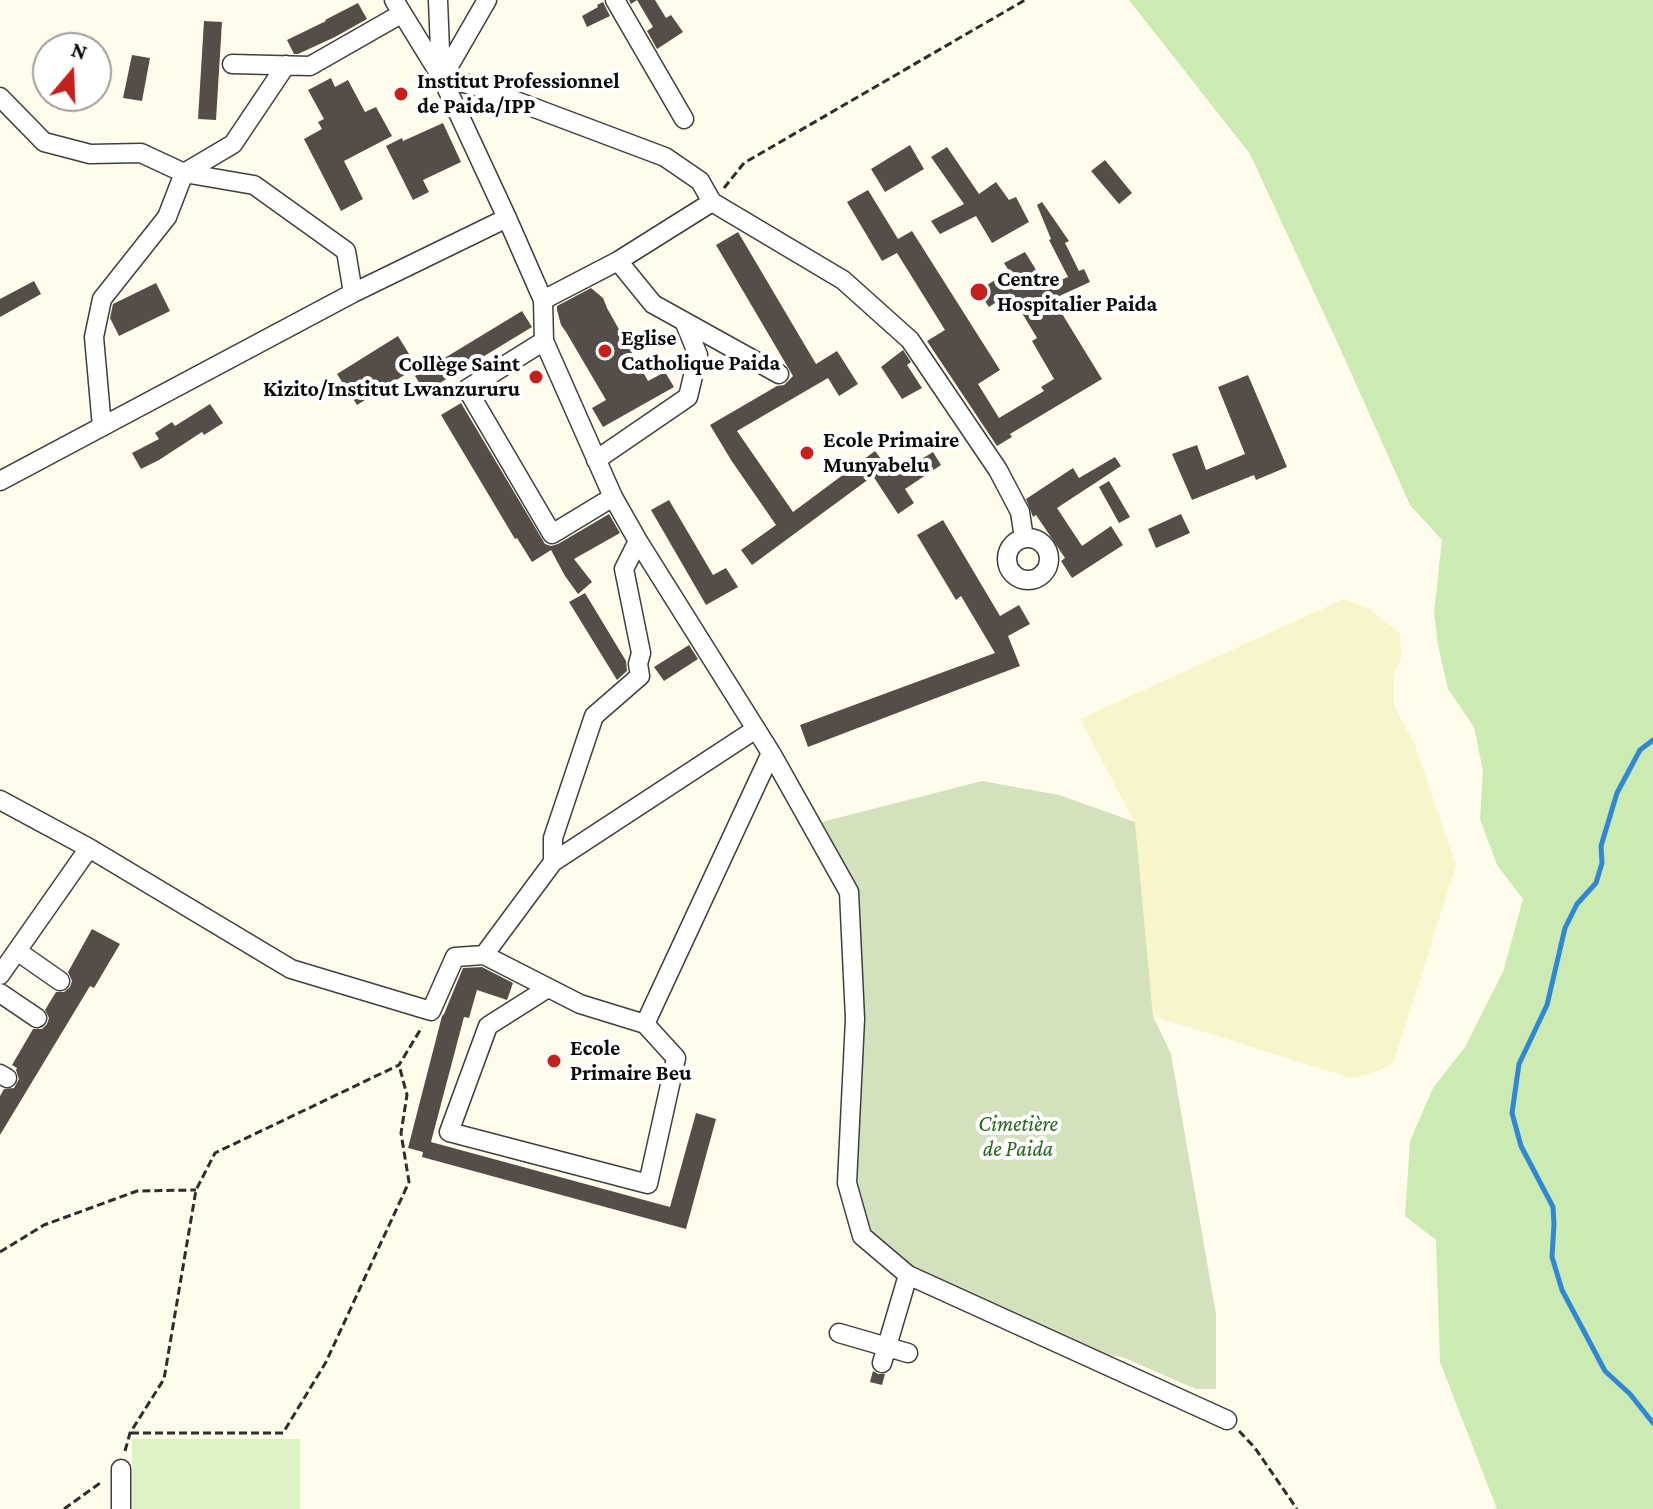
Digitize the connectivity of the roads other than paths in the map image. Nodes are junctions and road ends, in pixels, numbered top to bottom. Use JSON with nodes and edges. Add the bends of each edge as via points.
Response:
{"nodes":[{"id":1,"x":438,"y":0,"type":"edge"},
{"id":2,"x":487,"y":0,"type":"edge"},
{"id":3,"x":615,"y":0,"type":"edge"},
{"id":4,"x":398,"y":7,"type":"edge"},
{"id":5,"x":232,"y":64,"type":"dead end"},
{"id":6,"x":286,"y":65,"type":"junction"},
{"id":7,"x":442,"y":78,"type":"junction"},
{"id":8,"x":0,"y":97,"type":"edge"},
{"id":9,"x":684,"y":119,"type":"dead end"},
{"id":10,"x":184,"y":173,"type":"junction"},
{"id":11,"x":712,"y":202,"type":"junction"},
{"id":12,"x":507,"y":218,"type":"junction"},
{"id":13,"x":618,"y":261,"type":"junction"},
{"id":14,"x":353,"y":293,"type":"junction"},
{"id":15,"x":543,"y":300,"type":"junction"},
{"id":16,"x":684,"y":321,"type":"junction"},
{"id":17,"x":544,"y":341,"type":"junction"},
{"id":18,"x":779,"y":374,"type":"dead end"},
{"id":19,"x":102,"y":427,"type":"junction"},
{"id":20,"x":596,"y":460,"type":"junction"},
{"id":21,"x":0,"y":481,"type":"edge"},
{"id":22,"x":613,"y":497,"type":"junction"},
{"id":23,"x":1024,"y":538,"type":"dead end"},
{"id":24,"x":638,"y":541,"type":"junction"},
{"id":25,"x":756,"y":729,"type":"junction"},
{"id":26,"x":771,"y":753,"type":"junction"},
{"id":27,"x":0,"y":800,"type":"edge"},
{"id":28,"x":89,"y":848,"type":"junction"},
{"id":29,"x":553,"y":862,"type":"junction"},
{"id":30,"x":17,"y":951,"type":"junction"},
{"id":31,"x":484,"y":955,"type":"junction"},
{"id":32,"x":0,"y":975,"type":"edge"},
{"id":33,"x":60,"y":981,"type":"dead end"},
{"id":34,"x":548,"y":988,"type":"junction"},
{"id":35,"x":0,"y":993,"type":"edge"},
{"id":36,"x":37,"y":1018,"type":"dead end"},
{"id":37,"x":645,"y":1024,"type":"junction"},
{"id":38,"x":908,"y":1275,"type":"junction"},
{"id":39,"x":839,"y":1333,"type":"dead end"},
{"id":40,"x":908,"y":1353,"type":"dead end"},
{"id":41,"x":884,"y":1355,"type":"junction"},
{"id":42,"x":1227,"y":1420,"type":"road end"},
{"id":43,"x":121,"y":1469,"type":"road end"},
{"id":44,"x":121,"y":1509,"type":"edge"}],
"edges":[{"from":1,"to":7,"type":"street"},
{"from":2,"to":7,"type":"street"},
{"from":3,"to":9,"type":"street"},
{"from":4,"to":6,"type":"street","via":[[310,66]]},
{"from":4,"to":7,"type":"street"},
{"from":5,"to":6,"type":"street"},
{"from":6,"to":10,"type":"street","via":[[233,144]]},
{"from":7,"to":11,"type":"street","via":[[665,157],[700,181]]},
{"from":7,"to":12,"type":"street"},
{"from":8,"to":10,"type":"street","via":[[44,142],[90,154],[141,153]]},
{"from":10,"to":14,"type":"street","via":[[254,185],[346,251]]},
{"from":10,"to":19,"type":"street","via":[[167,217],[102,299],[94,337]]},
{"from":11,"to":13,"type":"street"},
{"from":11,"to":23,"type":"street","via":[[843,280],[910,340],[998,470],[1020,512]]},
{"from":12,"to":14,"type":"street"},
{"from":12,"to":15,"type":"street"},
{"from":13,"to":15,"type":"street"},
{"from":13,"to":16,"type":"street","via":[[653,304]]},
{"from":14,"to":19,"type":"street"},
{"from":15,"to":17,"type":"street"},
{"from":16,"to":18,"type":"street"},
{"from":16,"to":20,"type":"street","via":[[698,355],[688,397]]},
{"from":17,"to":20,"type":"street"},
{"from":17,"to":22,"type":"street","via":[[467,389],[552,534]]},
{"from":19,"to":21,"type":"street"},
{"from":20,"to":22,"type":"street"},
{"from":22,"to":24,"type":"street"},
{"from":24,"to":25,"type":"street"},
{"from":24,"to":29,"type":"street","via":[[624,569],[641,653],[640,676],[594,716],[553,838]]},
{"from":25,"to":26,"type":"street"},
{"from":25,"to":29,"type":"street"},
{"from":26,"to":37,"type":"street"},
{"from":26,"to":38,"type":"street","via":[[849,892],[855,1019],[847,1183],[862,1236]]},
{"from":27,"to":28,"type":"street"},
{"from":28,"to":30,"type":"street"},
{"from":28,"to":31,"type":"street","via":[[291,969],[431,1011],[455,957]]},
{"from":29,"to":31,"type":"street"},
{"from":30,"to":32,"type":"street"},
{"from":30,"to":33,"type":"street"},
{"from":31,"to":34,"type":"street"},
{"from":34,"to":37,"type":"street"},
{"from":34,"to":37,"type":"street","via":[[488,1026],[449,1132],[648,1184],[676,1058]]},
{"from":35,"to":36,"type":"street"},
{"from":38,"to":41,"type":"street"},
{"from":38,"to":42,"type":"street"},
{"from":39,"to":41,"type":"street"},
{"from":40,"to":41,"type":"street"},
{"from":43,"to":44,"type":"street"}]}
